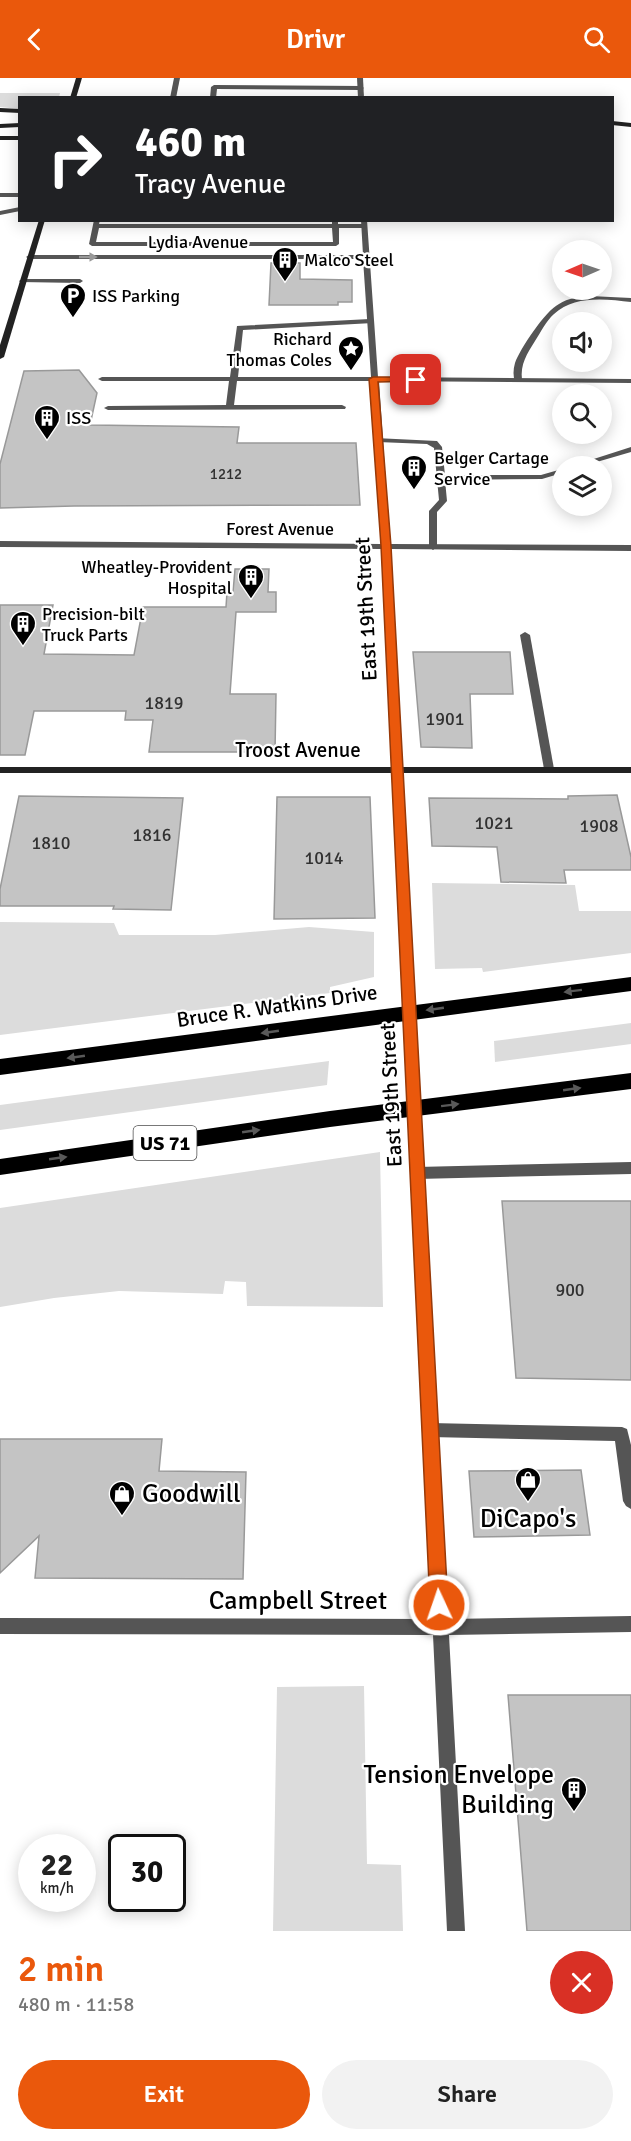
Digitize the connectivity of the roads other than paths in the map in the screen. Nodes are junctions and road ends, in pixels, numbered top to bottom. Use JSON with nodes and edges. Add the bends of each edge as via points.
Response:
{"nodes":[{"id":1,"x":79,"y":78,"type":"edge"},
{"id":2,"x":177,"y":78,"type":"edge"},
{"id":3,"x":216,"y":78,"type":"edge"},
{"id":4,"x":269,"y":78,"type":"edge"},
{"id":5,"x":360,"y":78,"type":"edge"},
{"id":6,"x":214,"y":87,"type":"junction"},
{"id":7,"x":268,"y":88,"type":"junction"},
{"id":8,"x":361,"y":88,"type":"junction"},
{"id":9,"x":74,"y":96,"type":"edge"},
{"id":10,"x":173,"y":96,"type":"edge"},
{"id":11,"x":213,"y":96,"type":"edge"},
{"id":12,"x":361,"y":96,"type":"edge"},
{"id":13,"x":0,"y":110,"type":"edge"},
{"id":14,"x":18,"y":111,"type":"edge"},
{"id":15,"x":18,"y":125,"type":"edge"},
{"id":16,"x":0,"y":126,"type":"edge"},
{"id":17,"x":0,"y":138,"type":"edge"},
{"id":18,"x":18,"y":138,"type":"edge"},
{"id":19,"x":0,"y":195,"type":"edge"},
{"id":20,"x":18,"y":195,"type":"edge"},
{"id":21,"x":18,"y":209,"type":"edge"},
{"id":22,"x":0,"y":213,"type":"edge"},
{"id":23,"x":41,"y":222,"type":"edge"},
{"id":24,"x":96,"y":223,"type":"edge"},
{"id":25,"x":335,"y":223,"type":"edge"},
{"id":26,"x":364,"y":223,"type":"edge"},
{"id":27,"x":29,"y":257,"type":"junction"},
{"id":28,"x":367,"y":257,"type":"junction"},
{"id":29,"x":22,"y":280,"type":"junction"},
{"id":30,"x":80,"y":281,"type":"dead end"},
{"id":31,"x":631,"y":300,"type":"edge"},
{"id":32,"x":370,"y":321,"type":"junction"},
{"id":33,"x":0,"y":355,"type":"edge"},
{"id":34,"x":102,"y":379,"type":"dead end"},
{"id":35,"x":233,"y":379,"type":"junction"},
{"id":36,"x":373,"y":379,"type":"junction"},
{"id":37,"x":518,"y":380,"type":"junction"},
{"id":38,"x":631,"y":381,"type":"edge"},
{"id":39,"x":230,"y":407,"type":"junction"},
{"id":40,"x":342,"y":407,"type":"dead end"},
{"id":41,"x":108,"y":408,"type":"dead end"},
{"id":42,"x":378,"y":440,"type":"junction"},
{"id":43,"x":631,"y":449,"type":"edge"},
{"id":44,"x":608,"y":456,"type":"edge"},
{"id":45,"x":552,"y":474,"type":"edge"},
{"id":46,"x":441,"y":478,"type":"junction"},
{"id":47,"x":0,"y":544,"type":"edge"},
{"id":48,"x":386,"y":546,"type":"junction"},
{"id":49,"x":432,"y":547,"type":"junction"},
{"id":50,"x":631,"y":548,"type":"edge"},
{"id":51,"x":525,"y":634,"type":"dead end"},
{"id":52,"x":0,"y":770,"type":"edge"},
{"id":53,"x":398,"y":770,"type":"junction"},
{"id":54,"x":549,"y":770,"type":"junction"},
{"id":55,"x":631,"y":770,"type":"edge"},
{"id":56,"x":631,"y":984,"type":"edge"},
{"id":57,"x":0,"y":1067,"type":"edge"},
{"id":58,"x":631,"y":1081,"type":"edge"},
{"id":59,"x":0,"y":1167,"type":"edge"},
{"id":60,"x":631,"y":1168,"type":"edge"},
{"id":61,"x":417,"y":1173,"type":"junction"},
{"id":62,"x":430,"y":1430,"type":"junction"},
{"id":63,"x":631,"y":1501,"type":"edge"},
{"id":64,"x":631,"y":1624,"type":"edge"},
{"id":65,"x":0,"y":1626,"type":"edge"},
{"id":66,"x":440,"y":1627,"type":"junction"},
{"id":67,"x":456,"y":1931,"type":"edge"}],
"edges":[{"from":1,"to":9,"type":"main road"},
{"from":2,"to":10,"type":"street"},
{"from":3,"to":6,"type":"street"},
{"from":4,"to":7,"type":"street"},
{"from":5,"to":8,"type":"street"},
{"from":6,"to":7,"type":"street"},
{"from":6,"to":11,"type":"street"},
{"from":7,"to":8,"type":"street"},
{"from":8,"to":12,"type":"street"},
{"from":13,"to":14,"type":"main road"},
{"from":15,"to":16,"type":"main road"},
{"from":17,"to":18,"type":"main road"},
{"from":19,"to":20,"type":"street"},
{"from":21,"to":22,"type":"street"},
{"from":23,"to":27,"type":"main road"},
{"from":24,"to":25,"type":"street"},
{"from":24,"to":25,"type":"street","via":[[92,244],[336,244]]},
{"from":25,"to":26,"type":"street"},
{"from":26,"to":28,"type":"street","name":"East 19th Street"},
{"from":27,"to":28,"type":"street","name":"Lydia Avenue","one_way":true},
{"from":27,"to":29,"type":"main road"},
{"from":28,"to":32,"type":"street","name":"East 19th Street"},
{"from":29,"to":30,"type":"street"},
{"from":29,"to":33,"type":"main road"},
{"from":31,"to":37,"type":"street","via":[[582,299],[553,310],[522,355],[516,369]]},
{"from":32,"to":35,"type":"street","via":[[240,327]]},
{"from":32,"to":36,"type":"street","name":"East 19th Street"},
{"from":34,"to":35,"type":"street"},
{"from":35,"to":36,"type":"street"},
{"from":35,"to":39,"type":"street"},
{"from":36,"to":37,"type":"street"},
{"from":36,"to":42,"type":"street","name":"East 19th Street"},
{"from":37,"to":38,"type":"street"},
{"from":39,"to":40,"type":"street"},
{"from":39,"to":41,"type":"street"},
{"from":42,"to":46,"type":"street","via":[[434,443],[438,447]]},
{"from":42,"to":48,"type":"street","name":"East 19th Street"},
{"from":43,"to":44,"type":"street"},
{"from":45,"to":46,"type":"street"},
{"from":46,"to":49,"type":"street","via":[[442,501],[433,511]]},
{"from":47,"to":48,"type":"street","name":"Forest Avenue"},
{"from":48,"to":49,"type":"street","name":"Forest Avenue"},
{"from":48,"to":53,"type":"street","name":"East 19th Street"},
{"from":49,"to":50,"type":"street","name":"Forest Avenue"},
{"from":51,"to":54,"type":"street"},
{"from":52,"to":53,"type":"main road","name":"Troost Avenue"},
{"from":53,"to":54,"type":"main road","name":"Troost Avenue"},
{"from":53,"to":61,"type":"street","name":"East 19th Street"},
{"from":54,"to":55,"type":"main road","name":"Troost Avenue"},
{"from":56,"to":57,"type":"highway","name":"Bruce R. Watkins Drive","one_way":true},
{"from":59,"to":58,"type":"highway","number":"US 71","one_way":true},
{"from":60,"to":61,"type":"street"},
{"from":61,"to":62,"type":"street","name":"East 19th Street"},
{"from":62,"to":63,"type":"street","via":[[622,1434]]},
{"from":62,"to":66,"type":"street","name":"East 19th Street"},
{"from":64,"to":66,"type":"street","name":"Campbell Street"},
{"from":65,"to":66,"type":"street","name":"Campbell Street"},
{"from":66,"to":67,"type":"street","name":"East 19th Street"}]}
